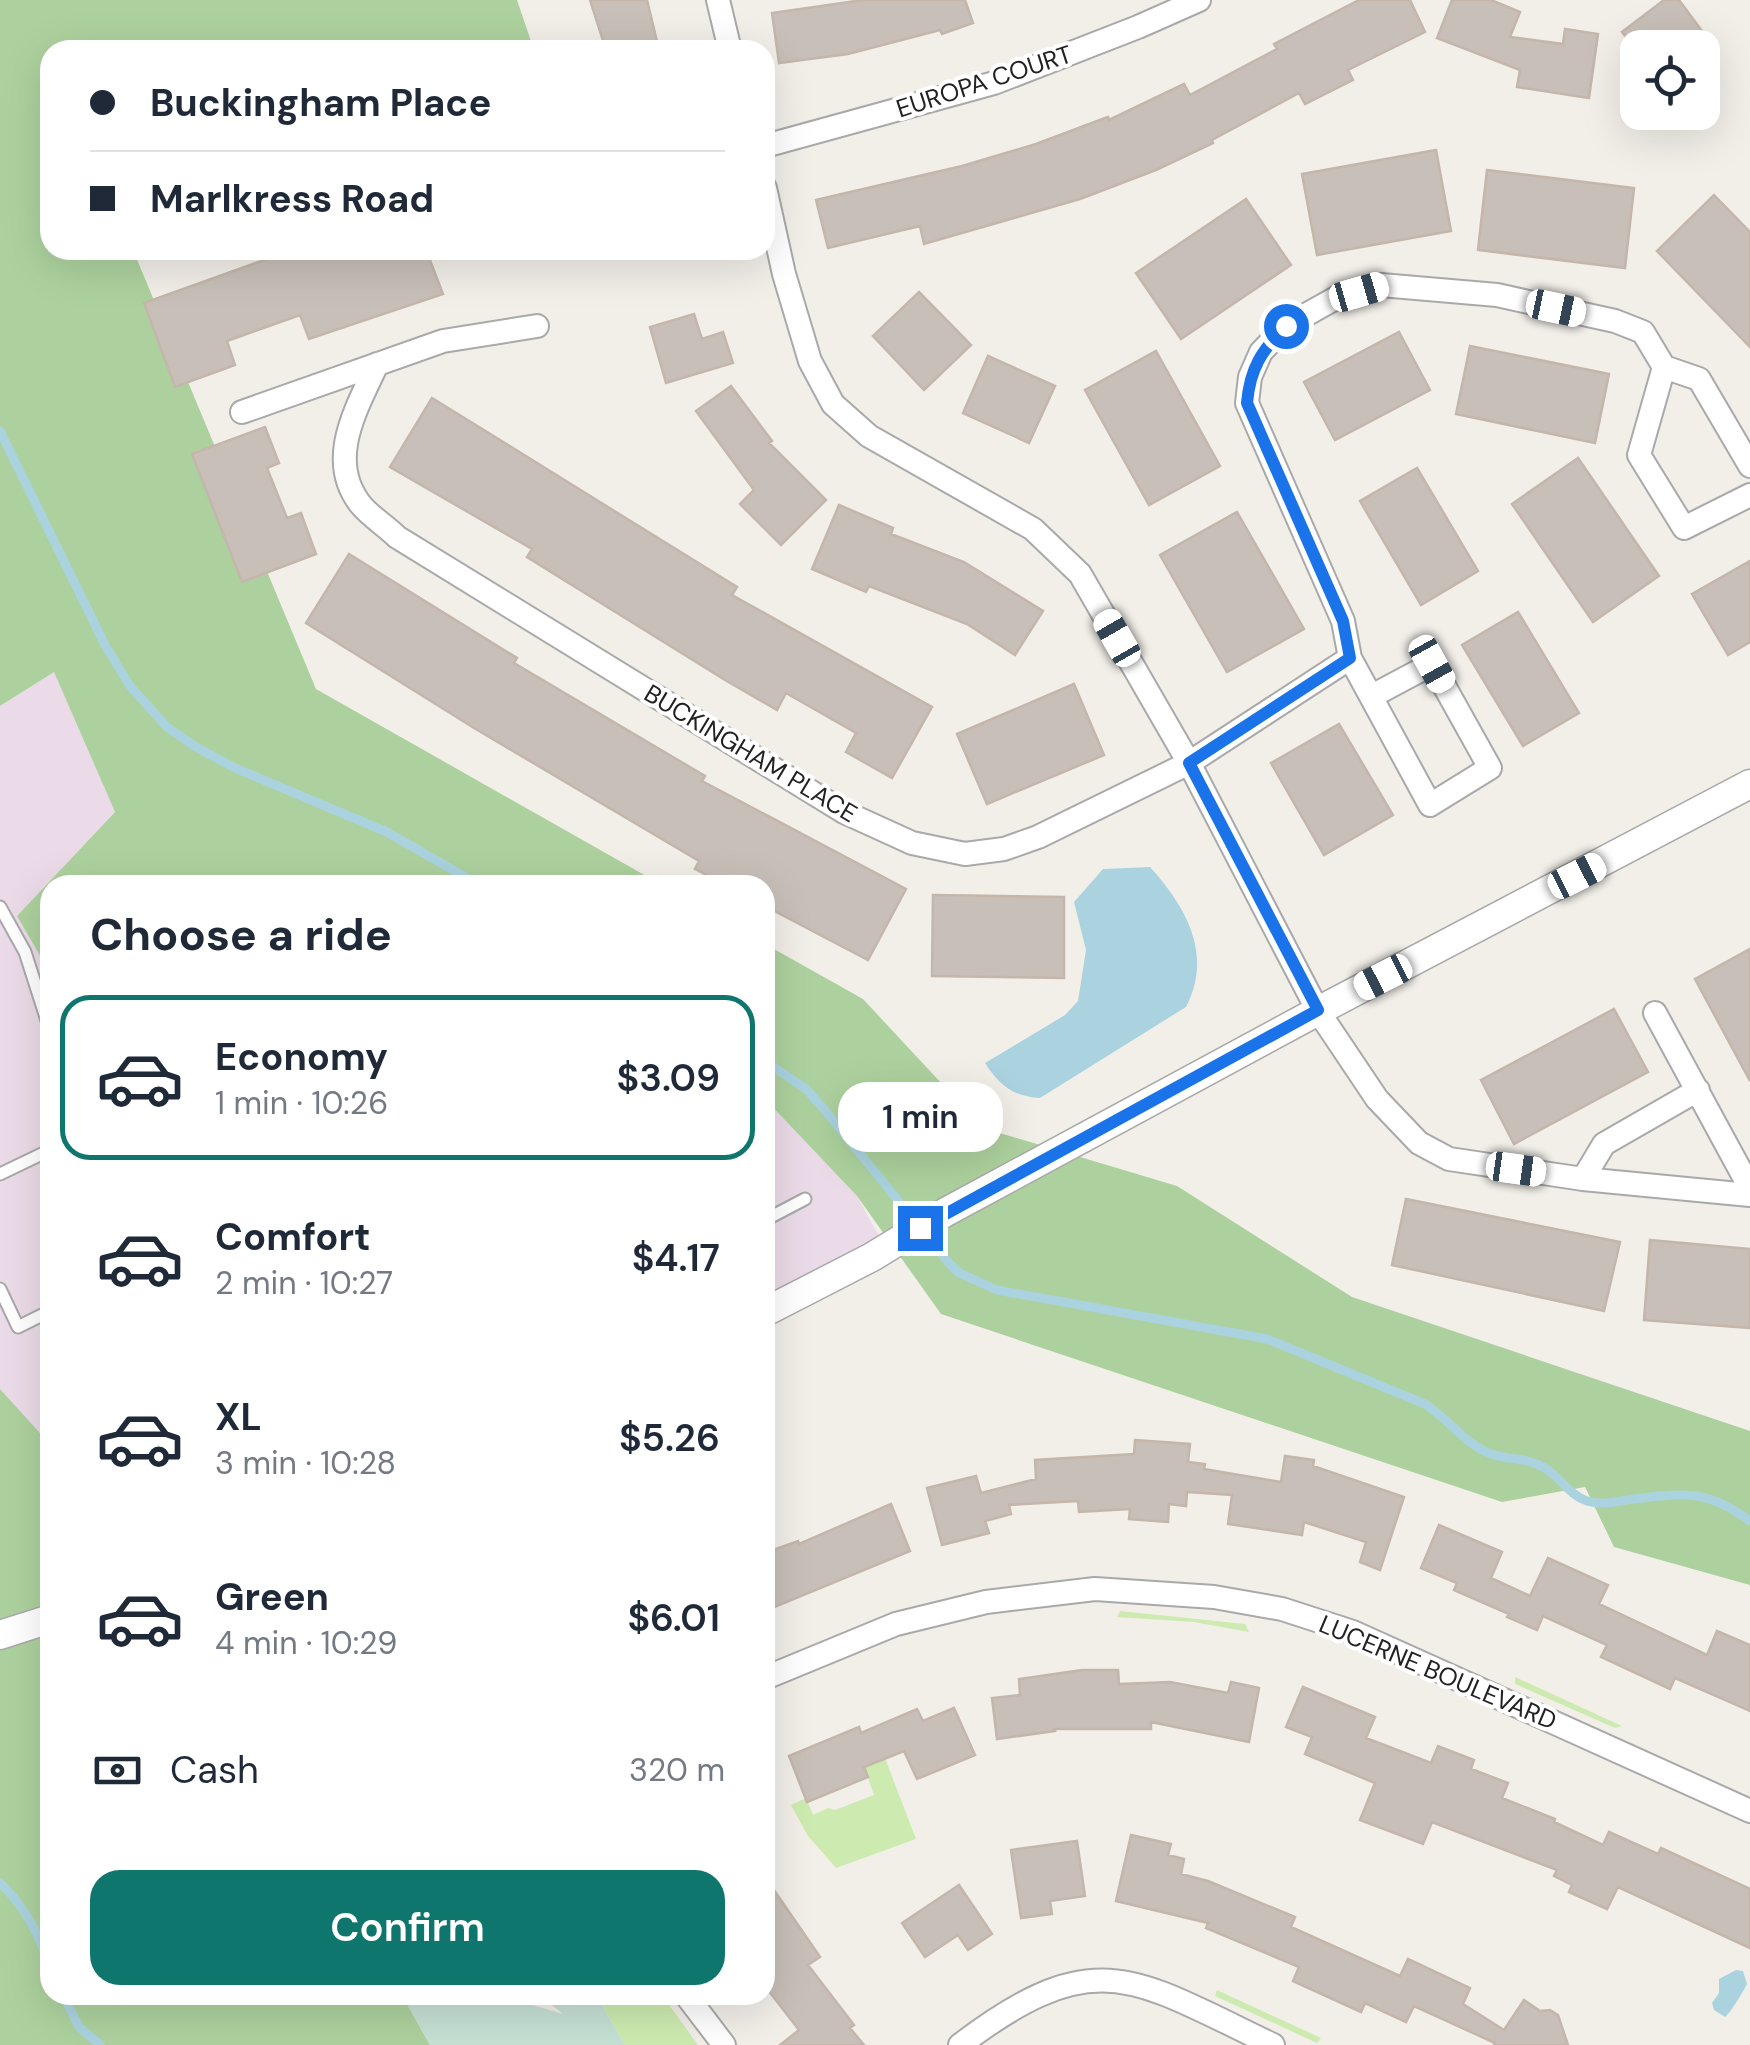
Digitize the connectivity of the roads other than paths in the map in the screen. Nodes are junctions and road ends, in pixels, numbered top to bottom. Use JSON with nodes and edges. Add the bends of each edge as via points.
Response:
{"nodes":[{"id":1,"x":718,"y":0,"type":"edge"},
{"id":2,"x":1198,"y":0,"type":"edge"},
{"id":3,"x":728,"y":40,"type":"edge"},
{"id":4,"x":775,"y":143,"type":"edge"},
{"id":5,"x":775,"y":233,"type":"edge"},
{"id":6,"x":537,"y":326,"type":"dead end"},
{"id":7,"x":377,"y":364,"type":"junction"},
{"id":8,"x":1664,"y":367,"type":"junction"},
{"id":9,"x":242,"y":412,"type":"dead end"},
{"id":10,"x":1750,"y":466,"type":"edge"},
{"id":11,"x":1750,"y":495,"type":"edge"},
{"id":12,"x":1350,"y":658,"type":"junction"},
{"id":13,"x":1372,"y":696,"type":"junction"},
{"id":14,"x":1189,"y":763,"type":"junction"},
{"id":15,"x":1750,"y":784,"type":"edge"},
{"id":16,"x":0,"y":907,"type":"edge"},
{"id":17,"x":40,"y":999,"type":"edge"},
{"id":18,"x":1318,"y":1010,"type":"junction"},
{"id":19,"x":1656,"y":1013,"type":"dead end"},
{"id":20,"x":1698,"y":1090,"type":"junction"},
{"id":21,"x":40,"y":1155,"type":"edge"},
{"id":22,"x":0,"y":1174,"type":"edge"},
{"id":23,"x":1583,"y":1179,"type":"junction"},
{"id":24,"x":1750,"y":1192,"type":"edge"},
{"id":25,"x":805,"y":1199,"type":"dead end"},
{"id":26,"x":775,"y":1215,"type":"edge"},
{"id":27,"x":0,"y":1290,"type":"edge"},
{"id":28,"x":775,"y":1307,"type":"edge"},
{"id":29,"x":40,"y":1316,"type":"edge"},
{"id":30,"x":40,"y":1622,"type":"edge"},
{"id":31,"x":0,"y":1635,"type":"edge"},
{"id":32,"x":775,"y":1674,"type":"edge"},
{"id":33,"x":1750,"y":1811,"type":"edge"},
{"id":34,"x":694,"y":2005,"type":"edge"},
{"id":35,"x":724,"y":2045,"type":"edge"},
{"id":36,"x":960,"y":2045,"type":"edge"},
{"id":37,"x":1273,"y":2045,"type":"edge"}],
"edges":[{"from":1,"to":3,"type":"street"},
{"from":2,"to":4,"type":"street","name":"EUROPA COURT","via":[[994,83]]},
{"from":5,"to":14,"type":"street","via":[[810,362],[833,404],[869,436],[1033,528],[1080,574]]},
{"from":6,"to":7,"type":"street","via":[[444,341]]},
{"from":7,"to":9,"type":"street"},
{"from":7,"to":14,"type":"street","name":"BUCKINGHAM PLACE","via":[[347,430],[345,472],[360,504],[397,537],[844,812],[912,843],[966,854],[1038,837]]},
{"from":8,"to":10,"type":"street","via":[[1699,379]]},
{"from":8,"to":11,"type":"street","via":[[1639,455],[1684,528]]},
{"from":8,"to":12,"type":"street","via":[[1644,332],[1497,295],[1382,285],[1336,298],[1286,326],[1261,352],[1247,403],[1343,621]]},
{"from":12,"to":13,"type":"street"},
{"from":12,"to":14,"type":"street","name":"BUCKINGHAM PLACE"},
{"from":13,"to":13,"type":"street","via":[[1430,805],[1490,768],[1432,664]]},
{"from":14,"to":18,"type":"street"},
{"from":15,"to":18,"type":"street"},
{"from":16,"to":17,"type":"lane"},
{"from":18,"to":23,"type":"street","via":[[1377,1099],[1419,1143],[1450,1158]]},
{"from":18,"to":28,"type":"street"},
{"from":19,"to":20,"type":"street"},
{"from":20,"to":23,"type":"street","via":[[1604,1144]]},
{"from":20,"to":24,"type":"street"},
{"from":21,"to":22,"type":"lane"},
{"from":23,"to":24,"type":"street"},
{"from":25,"to":26,"type":"lane"},
{"from":27,"to":29,"type":"lane","via":[[18,1326]]},
{"from":30,"to":31,"type":"street"},
{"from":32,"to":33,"type":"street","name":"LUCERNE BOULEVARD","via":[[880,1630],[956,1608],[1071,1590],[1214,1597],[1282,1609],[1365,1636]]},
{"from":34,"to":35,"type":"street"},
{"from":36,"to":37,"type":"street","via":[[1034,1996],[1066,1983],[1108,1978],[1152,1989]]}]}
